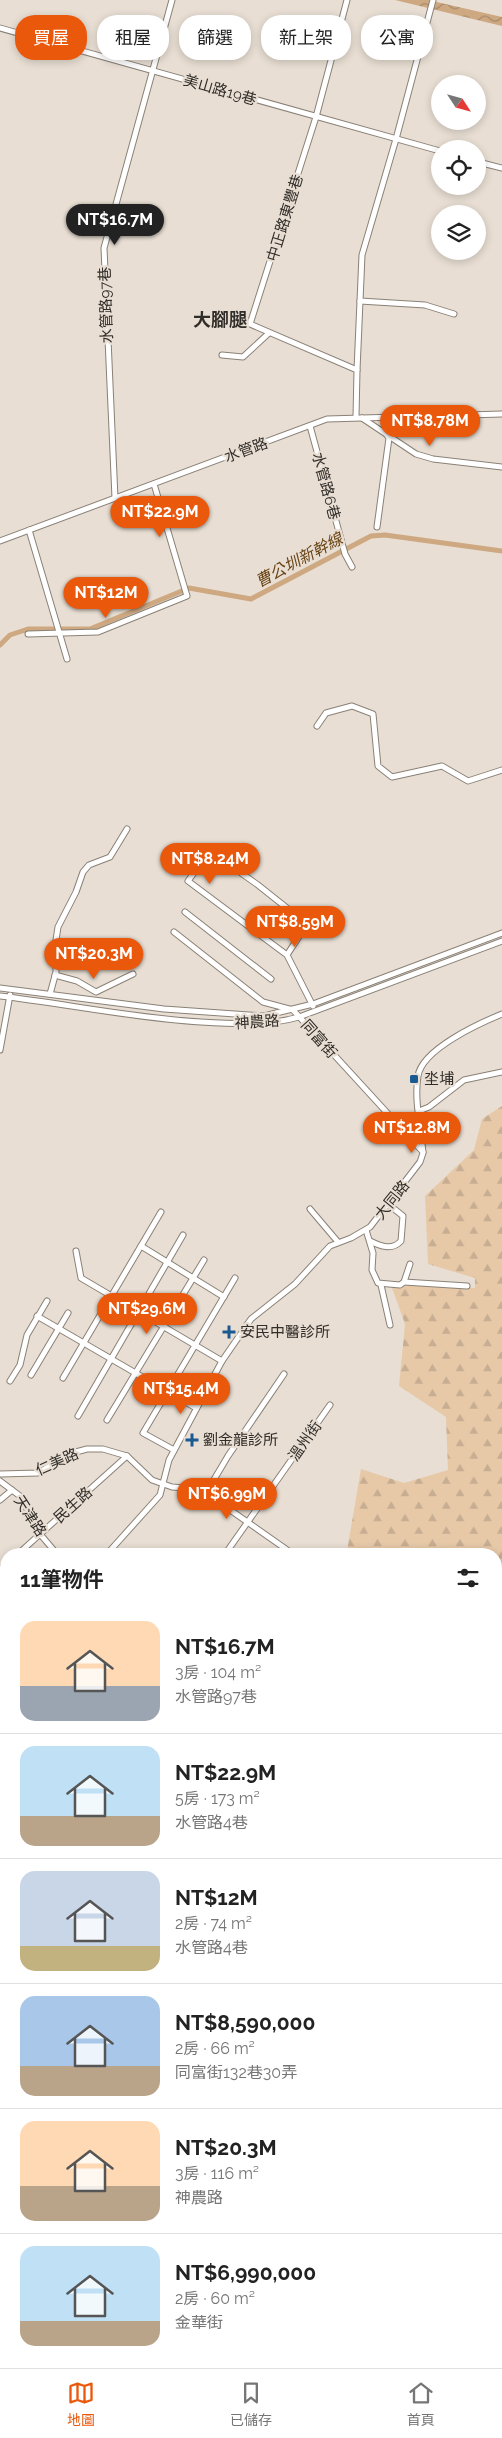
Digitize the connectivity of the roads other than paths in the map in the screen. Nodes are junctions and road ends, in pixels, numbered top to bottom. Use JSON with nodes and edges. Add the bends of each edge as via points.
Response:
{"nodes":[{"id":1,"x":172,"y":0,"type":"edge"},
{"id":2,"x":347,"y":0,"type":"edge"},
{"id":3,"x":434,"y":0,"type":"edge"},
{"id":4,"x":0,"y":28,"type":"edge"},
{"id":5,"x":153,"y":71,"type":"junction"},
{"id":6,"x":316,"y":117,"type":"junction"},
{"id":7,"x":396,"y":139,"type":"junction"},
{"id":8,"x":431,"y":149,"type":"edge"},
{"id":9,"x":486,"y":164,"type":"edge"},
{"id":10,"x":502,"y":168,"type":"edge"},
{"id":11,"x":360,"y":301,"type":"junction"},
{"id":12,"x":454,"y":314,"type":"dead end"},
{"id":13,"x":269,"y":333,"type":"junction"},
{"id":14,"x":222,"y":355,"type":"dead end"},
{"id":15,"x":357,"y":370,"type":"junction"},
{"id":16,"x":502,"y":414,"type":"edge"},
{"id":17,"x":359,"y":417,"type":"junction"},
{"id":18,"x":310,"y":426,"type":"junction"},
{"id":19,"x":387,"y":434,"type":"junction"},
{"id":20,"x":502,"y":467,"type":"edge"},
{"id":21,"x":154,"y":484,"type":"junction"},
{"id":22,"x":115,"y":498,"type":"junction"},
{"id":23,"x":377,"y":527,"type":"dead end"},
{"id":24,"x":30,"y":530,"type":"junction"},
{"id":25,"x":0,"y":541,"type":"edge"},
{"id":26,"x":352,"y":567,"type":"dead end"},
{"id":27,"x":60,"y":632,"type":"junction"},
{"id":28,"x":28,"y":634,"type":"dead end"},
{"id":29,"x":68,"y":659,"type":"dead end"},
{"id":30,"x":318,"y":726,"type":"dead end"},
{"id":31,"x":502,"y":770,"type":"edge"},
{"id":32,"x":127,"y":829,"type":"dead end"},
{"id":33,"x":185,"y":912,"type":"dead end"},
{"id":34,"x":174,"y":932,"type":"dead end"},
{"id":35,"x":502,"y":933,"type":"edge"},
{"id":36,"x":502,"y":941,"type":"edge"},
{"id":37,"x":287,"y":955,"type":"junction"},
{"id":38,"x":133,"y":974,"type":"dead end"},
{"id":39,"x":55,"y":975,"type":"junction"},
{"id":40,"x":271,"y":979,"type":"dead end"},
{"id":41,"x":0,"y":988,"type":"edge"},
{"id":42,"x":11,"y":989,"type":"junction"},
{"id":43,"x":50,"y":994,"type":"junction"},
{"id":44,"x":0,"y":996,"type":"edge"},
{"id":45,"x":10,"y":997,"type":"junction"},
{"id":46,"x":313,"y":1004,"type":"junction"},
{"id":47,"x":293,"y":1010,"type":"junction"},
{"id":48,"x":314,"y":1011,"type":"junction"},
{"id":49,"x":502,"y":1014,"type":"edge"},
{"id":50,"x":299,"y":1017,"type":"junction"},
{"id":51,"x":0,"y":1050,"type":"edge"},
{"id":52,"x":502,"y":1072,"type":"edge"},
{"id":53,"x":419,"y":1111,"type":"junction"},
{"id":54,"x":423,"y":1153,"type":"junction"},
{"id":55,"x":388,"y":1204,"type":"junction"},
{"id":56,"x":310,"y":1209,"type":"dead end"},
{"id":57,"x":161,"y":1212,"type":"dead end"},
{"id":58,"x":366,"y":1230,"type":"junction"},
{"id":59,"x":183,"y":1235,"type":"dead end"},
{"id":60,"x":370,"y":1241,"type":"junction"},
{"id":61,"x":338,"y":1242,"type":"junction"},
{"id":62,"x":141,"y":1246,"type":"junction"},
{"id":63,"x":76,"y":1251,"type":"dead end"},
{"id":64,"x":204,"y":1260,"type":"dead end"},
{"id":65,"x":168,"y":1262,"type":"junction"},
{"id":66,"x":410,"y":1264,"type":"dead end"},
{"id":67,"x":235,"y":1278,"type":"dead end"},
{"id":68,"x":193,"y":1279,"type":"junction"},
{"id":69,"x":404,"y":1282,"type":"junction"},
{"id":70,"x":381,"y":1285,"type":"junction"},
{"id":71,"x":467,"y":1286,"type":"dead end"},
{"id":72,"x":110,"y":1296,"type":"junction"},
{"id":73,"x":224,"y":1297,"type":"junction"},
{"id":74,"x":47,"y":1301,"type":"dead end"},
{"id":75,"x":138,"y":1312,"type":"junction"},
{"id":76,"x":68,"y":1314,"type":"dead end"},
{"id":77,"x":37,"y":1316,"type":"junction"},
{"id":78,"x":390,"y":1325,"type":"dead end"},
{"id":79,"x":164,"y":1327,"type":"junction"},
{"id":80,"x":58,"y":1328,"type":"junction"},
{"id":81,"x":83,"y":1343,"type":"junction"},
{"id":82,"x":194,"y":1344,"type":"junction"},
{"id":83,"x":112,"y":1359,"type":"junction"},
{"id":84,"x":222,"y":1361,"type":"junction"},
{"id":85,"x":135,"y":1372,"type":"junction"},
{"id":86,"x":284,"y":1374,"type":"dead end"},
{"id":87,"x":31,"y":1375,"type":"dead end"},
{"id":88,"x":63,"y":1378,"type":"dead end"},
{"id":89,"x":10,"y":1381,"type":"dead end"},
{"id":90,"x":167,"y":1392,"type":"junction"},
{"id":91,"x":330,"y":1405,"type":"dead end"},
{"id":92,"x":196,"y":1408,"type":"junction"},
{"id":93,"x":78,"y":1416,"type":"dead end"},
{"id":94,"x":107,"y":1420,"type":"dead end"},
{"id":95,"x":174,"y":1450,"type":"junction"},
{"id":96,"x":127,"y":1456,"type":"junction"},
{"id":97,"x":0,"y":1474,"type":"edge"},
{"id":98,"x":0,"y":1482,"type":"edge"},
{"id":99,"x":164,"y":1484,"type":"junction"},
{"id":100,"x":12,"y":1490,"type":"junction"},
{"id":101,"x":206,"y":1493,"type":"junction"},
{"id":102,"x":0,"y":1500,"type":"edge"},
{"id":103,"x":249,"y":1522,"type":"junction"},
{"id":104,"x":40,"y":1534,"type":"junction"},
{"id":105,"x":25,"y":1548,"type":"edge"},
{"id":106,"x":52,"y":1548,"type":"edge"},
{"id":107,"x":113,"y":1548,"type":"edge"},
{"id":108,"x":230,"y":1548,"type":"edge"},
{"id":109,"x":285,"y":1548,"type":"edge"}],
"edges":[{"from":1,"to":5,"type":"street","name":"水管路97巷"},
{"from":2,"to":6,"type":"street","name":"中正路東豐巷"},
{"from":3,"to":7,"type":"street"},
{"from":4,"to":5,"type":"street","name":"美山路19巷"},
{"from":5,"to":6,"type":"street","name":"美山路19巷"},
{"from":5,"to":22,"type":"street","name":"水管路97巷","via":[[104,248]]},
{"from":6,"to":7,"type":"street","name":"美山路19巷"},
{"from":6,"to":13,"type":"street","name":"中正路東豐巷","via":[[250,324]]},
{"from":7,"to":8,"type":"street","name":"美山路19巷"},
{"from":7,"to":11,"type":"street","via":[[362,255]]},
{"from":9,"to":10,"type":"street"},
{"from":11,"to":12,"type":"street","via":[[425,305]]},
{"from":11,"to":15,"type":"street"},
{"from":13,"to":14,"type":"street","via":[[243,357]]},
{"from":13,"to":15,"type":"street","name":"中正路東豐巷"},
{"from":15,"to":17,"type":"street"},
{"from":16,"to":17,"type":"street","name":"水管路"},
{"from":17,"to":18,"type":"street","name":"水管路","via":[[327,419]]},
{"from":17,"to":19,"type":"street"},
{"from":18,"to":21,"type":"street","name":"水管路"},
{"from":18,"to":26,"type":"street","name":"水管路6巷","via":[[342,545]]},
{"from":19,"to":20,"type":"street","via":[[416,454],[433,459]]},
{"from":19,"to":23,"type":"street"},
{"from":21,"to":22,"type":"street","name":"水管路"},
{"from":21,"to":27,"type":"street","via":[[186,597],[98,632]]},
{"from":22,"to":24,"type":"street","name":"水管路"},
{"from":24,"to":25,"type":"street","name":"水管路"},
{"from":24,"to":27,"type":"street"},
{"from":27,"to":28,"type":"street"},
{"from":27,"to":29,"type":"street"},
{"from":30,"to":31,"type":"street","via":[[326,713],[352,706],[373,714],[378,766],[392,776],[442,766],[468,781]]},
{"from":32,"to":39,"type":"street","via":[[110,857],[84,870],[58,927]]},
{"from":33,"to":40,"type":"street"},
{"from":34,"to":47,"type":"street","name":"同富街","via":[[263,1002]]},
{"from":35,"to":46,"type":"street","name":"神農路"},
{"from":36,"to":48,"type":"street","name":"神農路"},
{"from":37,"to":37,"type":"street","via":[[307,924],[210,851],[188,881]]},
{"from":37,"to":46,"type":"street"},
{"from":38,"to":39,"type":"street","via":[[96,992],[77,981]]},
{"from":39,"to":43,"type":"street"},
{"from":41,"to":42,"type":"street","name":"神農路"},
{"from":42,"to":43,"type":"street","name":"神農路"},
{"from":42,"to":45,"type":"street"},
{"from":43,"to":47,"type":"street","name":"神農路","via":[[236,1015],[264,1016]]},
{"from":44,"to":45,"type":"street","name":"神農路"},
{"from":45,"to":50,"type":"street","name":"神農路","via":[[156,1020],[265,1024]]},
{"from":45,"to":51,"type":"street"},
{"from":46,"to":47,"type":"street","name":"神農路"},
{"from":46,"to":48,"type":"street"},
{"from":47,"to":50,"type":"street","name":"同富街"},
{"from":48,"to":50,"type":"street","name":"神農路"},
{"from":49,"to":53,"type":"street","via":[[448,1041],[430,1058],[418,1075]]},
{"from":50,"to":54,"type":"street","name":"同富街"},
{"from":52,"to":53,"type":"street","via":[[464,1080]]},
{"from":53,"to":54,"type":"street"},
{"from":54,"to":55,"type":"street","name":"大同路","via":[[410,1178]]},
{"from":55,"to":58,"type":"street","name":"大同路"},
{"from":55,"to":60,"type":"street","via":[[403,1216],[401,1241],[390,1247]]},
{"from":56,"to":61,"type":"street"},
{"from":57,"to":62,"type":"street"},
{"from":58,"to":60,"type":"street"},
{"from":58,"to":61,"type":"street","name":"大同路"},
{"from":59,"to":65,"type":"street"},
{"from":60,"to":70,"type":"street","via":[[372,1270]]},
{"from":61,"to":84,"type":"street","name":"大同路","via":[[323,1252],[310,1269],[280,1296],[256,1313]]},
{"from":62,"to":65,"type":"street"},
{"from":62,"to":72,"type":"street"},
{"from":63,"to":72,"type":"street","via":[[81,1278]]},
{"from":64,"to":68,"type":"street"},
{"from":65,"to":68,"type":"street"},
{"from":65,"to":75,"type":"street"},
{"from":66,"to":69,"type":"street"},
{"from":67,"to":73,"type":"street"},
{"from":68,"to":73,"type":"street"},
{"from":68,"to":79,"type":"street"},
{"from":69,"to":70,"type":"street"},
{"from":69,"to":71,"type":"street"},
{"from":70,"to":78,"type":"street"},
{"from":72,"to":75,"type":"street"},
{"from":72,"to":81,"type":"street"},
{"from":73,"to":82,"type":"street"},
{"from":74,"to":77,"type":"street"},
{"from":75,"to":79,"type":"street"},
{"from":75,"to":83,"type":"street"},
{"from":76,"to":80,"type":"street"},
{"from":77,"to":80,"type":"street"},
{"from":77,"to":89,"type":"street","via":[[27,1335],[20,1365]]},
{"from":79,"to":82,"type":"street"},
{"from":79,"to":85,"type":"street"},
{"from":80,"to":81,"type":"street"},
{"from":80,"to":87,"type":"street"},
{"from":81,"to":83,"type":"street"},
{"from":81,"to":88,"type":"street"},
{"from":82,"to":84,"type":"street"},
{"from":82,"to":90,"type":"street"},
{"from":83,"to":85,"type":"street"},
{"from":83,"to":93,"type":"street"},
{"from":84,"to":92,"type":"street","name":"大同路"},
{"from":85,"to":90,"type":"street"},
{"from":85,"to":94,"type":"street"},
{"from":86,"to":101,"type":"street"},
{"from":90,"to":92,"type":"street"},
{"from":90,"to":95,"type":"street","via":[[144,1433]]},
{"from":91,"to":103,"type":"street","name":"溫州街"},
{"from":92,"to":95,"type":"street","name":"大同路"},
{"from":95,"to":99,"type":"street","name":"大同路"},
{"from":96,"to":97,"type":"street","name":"仁美路","via":[[103,1449],[87,1449],[72,1453],[38,1473]]},
{"from":96,"to":99,"type":"street","name":"仁美路","via":[[152,1480]]},
{"from":96,"to":104,"type":"street","name":"民生路"},
{"from":98,"to":100,"type":"street","name":"天津路"},
{"from":99,"to":101,"type":"street"},
{"from":99,"to":107,"type":"street","name":"大同路","via":[[153,1504]]},
{"from":100,"to":102,"type":"street"},
{"from":100,"to":104,"type":"street","name":"天津路","via":[[20,1496]]},
{"from":101,"to":103,"type":"street"},
{"from":103,"to":108,"type":"street","name":"溫州街"},
{"from":103,"to":109,"type":"street"},
{"from":104,"to":105,"type":"street","name":"民生路"},
{"from":104,"to":106,"type":"street","name":"天津路"}]}
